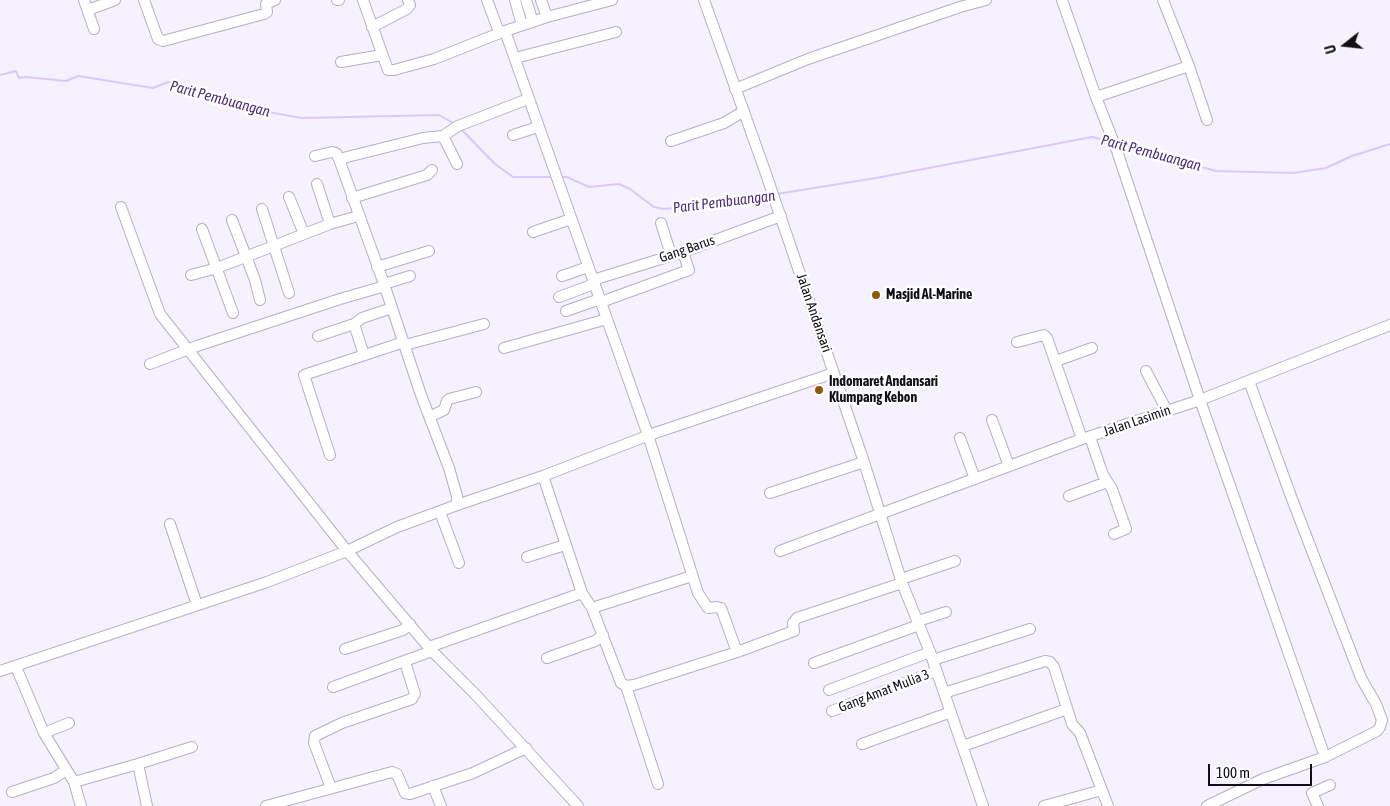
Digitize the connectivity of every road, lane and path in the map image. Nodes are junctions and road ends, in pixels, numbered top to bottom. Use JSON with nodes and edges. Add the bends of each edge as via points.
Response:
{"nodes":[{"id":1,"x":115,"y":0,"type":"edge"},
{"id":2,"x":144,"y":0,"type":"edge"},
{"id":3,"x":363,"y":0,"type":"edge"},
{"id":4,"x":408,"y":0,"type":"edge"},
{"id":5,"x":488,"y":0,"type":"edge"},
{"id":6,"x":515,"y":0,"type":"edge"},
{"id":7,"x":526,"y":0,"type":"edge"},
{"id":8,"x":541,"y":0,"type":"edge"},
{"id":9,"x":612,"y":0,"type":"edge"},
{"id":10,"x":704,"y":0,"type":"edge"},
{"id":11,"x":986,"y":0,"type":"edge"},
{"id":12,"x":1062,"y":0,"type":"edge"},
{"id":13,"x":1163,"y":0,"type":"edge"},
{"id":14,"x":269,"y":1,"type":"edge"},
{"id":15,"x":587,"y":3,"type":"edge"},
{"id":16,"x":86,"y":5,"type":"edge"},
{"id":17,"x":547,"y":17,"type":"junction"},
{"id":18,"x":533,"y":22,"type":"junction"},
{"id":19,"x":522,"y":25,"type":"junction"},
{"id":20,"x":372,"y":27,"type":"junction"},
{"id":21,"x":94,"y":29,"type":"dead end"},
{"id":22,"x":502,"y":32,"type":"junction"},
{"id":23,"x":616,"y":32,"type":"dead end"},
{"id":24,"x":382,"y":55,"type":"junction"},
{"id":25,"x":515,"y":58,"type":"junction"},
{"id":26,"x":341,"y":62,"type":"dead end"},
{"id":27,"x":1189,"y":66,"type":"junction"},
{"id":28,"x":735,"y":89,"type":"junction"},
{"id":29,"x":1096,"y":97,"type":"junction"},
{"id":30,"x":528,"y":98,"type":"junction"},
{"id":31,"x":744,"y":111,"type":"junction"},
{"id":32,"x":1207,"y":120,"type":"dead end"},
{"id":33,"x":538,"y":127,"type":"junction"},
{"id":34,"x":451,"y":131,"type":"junction"},
{"id":35,"x":513,"y":135,"type":"dead end"},
{"id":36,"x":671,"y":142,"type":"dead end"},
{"id":37,"x":315,"y":156,"type":"dead end"},
{"id":38,"x":338,"y":159,"type":"junction"},
{"id":39,"x":457,"y":164,"type":"dead end"},
{"id":40,"x":432,"y":170,"type":"dead end"},
{"id":41,"x":317,"y":184,"type":"dead end"},
{"id":42,"x":289,"y":197,"type":"dead end"},
{"id":43,"x":352,"y":198,"type":"junction"},
{"id":44,"x":121,"y":207,"type":"dead end"},
{"id":45,"x":262,"y":209,"type":"dead end"},
{"id":46,"x":358,"y":216,"type":"junction"},
{"id":47,"x":781,"y":216,"type":"junction"},
{"id":48,"x":571,"y":219,"type":"junction"},
{"id":49,"x":232,"y":220,"type":"dead end"},
{"id":50,"x":661,"y":223,"type":"dead end"},
{"id":51,"x":330,"y":224,"type":"junction"},
{"id":52,"x":202,"y":229,"type":"dead end"},
{"id":53,"x":533,"y":232,"type":"dead end"},
{"id":54,"x":304,"y":234,"type":"junction"},
{"id":55,"x":274,"y":246,"type":"junction"},
{"id":56,"x":429,"y":251,"type":"dead end"},
{"id":57,"x":683,"y":252,"type":"junction"},
{"id":58,"x":671,"y":256,"type":"junction"},
{"id":59,"x":246,"y":257,"type":"junction"},
{"id":60,"x":377,"y":267,"type":"junction"},
{"id":61,"x":588,"y":267,"type":"junction"},
{"id":62,"x":217,"y":268,"type":"junction"},
{"id":63,"x":191,"y":276,"type":"dead end"},
{"id":64,"x":410,"y":276,"type":"dead end"},
{"id":65,"x":562,"y":276,"type":"dead end"},
{"id":66,"x":594,"y":282,"type":"junction"},
{"id":67,"x":384,"y":285,"type":"junction"},
{"id":68,"x":289,"y":293,"type":"dead end"},
{"id":69,"x":559,"y":298,"type":"dead end"},
{"id":70,"x":260,"y":300,"type":"dead end"},
{"id":71,"x":600,"y":301,"type":"junction"},
{"id":72,"x":392,"y":308,"type":"junction"},
{"id":73,"x":566,"y":311,"type":"dead end"},
{"id":74,"x":233,"y":313,"type":"dead end"},
{"id":75,"x":607,"y":319,"type":"junction"},
{"id":76,"x":354,"y":324,"type":"junction"},
{"id":77,"x":484,"y":324,"type":"dead end"},
{"id":78,"x":1390,"y":325,"type":"edge"},
{"id":79,"x":318,"y":336,"type":"dead end"},
{"id":80,"x":1017,"y":342,"type":"dead end"},
{"id":81,"x":405,"y":343,"type":"junction"},
{"id":82,"x":193,"y":347,"type":"junction"},
{"id":83,"x":504,"y":348,"type":"dead end"},
{"id":84,"x":1092,"y":348,"type":"dead end"},
{"id":85,"x":364,"y":355,"type":"junction"},
{"id":86,"x":1056,"y":361,"type":"junction"},
{"id":87,"x":150,"y":364,"type":"dead end"},
{"id":88,"x":1146,"y":371,"type":"dead end"},
{"id":89,"x":834,"y":373,"type":"junction"},
{"id":90,"x":1249,"y":381,"type":"junction"},
{"id":91,"x":476,"y":392,"type":"dead end"},
{"id":92,"x":1200,"y":400,"type":"junction"},
{"id":93,"x":1167,"y":411,"type":"junction"},
{"id":94,"x":431,"y":416,"type":"junction"},
{"id":95,"x":992,"y":420,"type":"dead end"},
{"id":96,"x":648,"y":435,"type":"junction"},
{"id":97,"x":960,"y":438,"type":"dead end"},
{"id":98,"x":1086,"y":438,"type":"junction"},
{"id":99,"x":330,"y":455,"type":"dead end"},
{"id":100,"x":864,"y":462,"type":"junction"},
{"id":101,"x":1009,"y":466,"type":"junction"},
{"id":102,"x":543,"y":476,"type":"junction"},
{"id":103,"x":974,"y":479,"type":"junction"},
{"id":104,"x":1107,"y":482,"type":"junction"},
{"id":105,"x":770,"y":494,"type":"dead end"},
{"id":106,"x":1069,"y":496,"type":"dead end"},
{"id":107,"x":457,"y":505,"type":"junction"},
{"id":108,"x":440,"y":512,"type":"junction"},
{"id":109,"x":881,"y":512,"type":"junction"},
{"id":110,"x":170,"y":524,"type":"dead end"},
{"id":111,"x":1114,"y":534,"type":"dead end"},
{"id":112,"x":565,"y":545,"type":"junction"},
{"id":113,"x":347,"y":551,"type":"junction"},
{"id":114,"x":780,"y":551,"type":"dead end"},
{"id":115,"x":527,"y":557,"type":"dead end"},
{"id":116,"x":955,"y":561,"type":"dead end"},
{"id":117,"x":459,"y":563,"type":"dead end"},
{"id":118,"x":692,"y":576,"type":"junction"},
{"id":119,"x":902,"y":581,"type":"junction"},
{"id":120,"x":582,"y":593,"type":"junction"},
{"id":121,"x":197,"y":605,"type":"junction"},
{"id":122,"x":592,"y":608,"type":"junction"},
{"id":123,"x":946,"y":612,"type":"dead end"},
{"id":124,"x":919,"y":623,"type":"junction"},
{"id":125,"x":410,"y":624,"type":"junction"},
{"id":126,"x":1030,"y":629,"type":"dead end"},
{"id":127,"x":603,"y":635,"type":"junction"},
{"id":128,"x":345,"y":649,"type":"dead end"},
{"id":129,"x":431,"y":649,"type":"junction"},
{"id":130,"x":737,"y":652,"type":"junction"},
{"id":131,"x":548,"y":658,"type":"dead end"},
{"id":132,"x":933,"y":661,"type":"junction"},
{"id":133,"x":405,"y":662,"type":"junction"},
{"id":134,"x":814,"y":663,"type":"dead end"},
{"id":135,"x":16,"y":667,"type":"junction"},
{"id":136,"x":0,"y":672,"type":"edge"},
{"id":137,"x":626,"y":686,"type":"junction"},
{"id":138,"x":333,"y":687,"type":"dead end"},
{"id":139,"x":829,"y":690,"type":"dead end"},
{"id":140,"x":944,"y":693,"type":"junction"},
{"id":141,"x":1067,"y":709,"type":"junction"},
{"id":142,"x":832,"y":711,"type":"dead end"},
{"id":143,"x":951,"y":712,"type":"junction"},
{"id":144,"x":69,"y":723,"type":"dead end"},
{"id":145,"x":44,"y":733,"type":"junction"},
{"id":146,"x":862,"y":744,"type":"dead end"},
{"id":147,"x":963,"y":746,"type":"junction"},
{"id":148,"x":192,"y":748,"type":"dead end"},
{"id":149,"x":526,"y":748,"type":"junction"},
{"id":150,"x":1325,"y":757,"type":"junction"},
{"id":151,"x":138,"y":764,"type":"junction"},
{"id":152,"x":66,"y":770,"type":"junction"},
{"id":153,"x":74,"y":782,"type":"junction"},
{"id":154,"x":658,"y":784,"type":"dead end"},
{"id":155,"x":1330,"y":785,"type":"dead end"},
{"id":156,"x":433,"y":786,"type":"junction"},
{"id":157,"x":330,"y":788,"type":"junction"},
{"id":158,"x":1102,"y":790,"type":"junction"},
{"id":159,"x":12,"y":792,"type":"dead end"},
{"id":160,"x":297,"y":803,"type":"edge"},
{"id":161,"x":81,"y":806,"type":"edge"},
{"id":162,"x":146,"y":806,"type":"edge"},
{"id":163,"x":266,"y":806,"type":"edge"},
{"id":164,"x":441,"y":806,"type":"edge"},
{"id":165,"x":578,"y":806,"type":"edge"},
{"id":166,"x":983,"y":806,"type":"edge"},
{"id":167,"x":1044,"y":806,"type":"edge"},
{"id":168,"x":1108,"y":806,"type":"edge"},
{"id":169,"x":1207,"y":806,"type":"edge"},
{"id":170,"x":1318,"y":806,"type":"edge"}],
"edges":[{"from":1,"to":16,"type":"street"},
{"from":2,"to":14,"type":"street","via":[[158,39],[163,41],[264,14]]},
{"from":3,"to":20,"type":"street"},
{"from":4,"to":20,"type":"street","via":[[407,9]]},
{"from":5,"to":22,"type":"street"},
{"from":6,"to":19,"type":"street"},
{"from":7,"to":18,"type":"street"},
{"from":8,"to":17,"type":"street"},
{"from":9,"to":15,"type":"street"},
{"from":10,"to":28,"type":"street","name":"Jalan Andansari"},
{"from":11,"to":28,"type":"street","via":[[808,59]]},
{"from":12,"to":29,"type":"street"},
{"from":13,"to":27,"type":"street"},
{"from":15,"to":17,"type":"street"},
{"from":16,"to":21,"type":"street"},
{"from":17,"to":18,"type":"street"},
{"from":18,"to":19,"type":"street"},
{"from":19,"to":22,"type":"street"},
{"from":20,"to":24,"type":"street"},
{"from":22,"to":24,"type":"street","via":[[434,59],[394,70],[388,70]]},
{"from":22,"to":25,"type":"street"},
{"from":23,"to":25,"type":"street"},
{"from":24,"to":26,"type":"street"},
{"from":25,"to":30,"type":"street"},
{"from":27,"to":29,"type":"street"},
{"from":27,"to":32,"type":"street"},
{"from":28,"to":31,"type":"street","name":"Jalan Andansari"},
{"from":29,"to":92,"type":"street"},
{"from":30,"to":33,"type":"street"},
{"from":30,"to":34,"type":"street"},
{"from":31,"to":36,"type":"street"},
{"from":31,"to":47,"type":"street","name":"Jalan Andansari"},
{"from":33,"to":35,"type":"street"},
{"from":33,"to":48,"type":"street"},
{"from":34,"to":38,"type":"street"},
{"from":34,"to":39,"type":"street"},
{"from":37,"to":38,"type":"street","via":[[332,152]]},
{"from":38,"to":43,"type":"street"},
{"from":40,"to":43,"type":"street","via":[[427,175]]},
{"from":41,"to":51,"type":"street"},
{"from":42,"to":54,"type":"street"},
{"from":43,"to":46,"type":"street"},
{"from":44,"to":82,"type":"street","via":[[160,314]]},
{"from":45,"to":55,"type":"street"},
{"from":46,"to":51,"type":"street"},
{"from":46,"to":60,"type":"street"},
{"from":47,"to":57,"type":"street","name":"Gang Barus"},
{"from":47,"to":89,"type":"street","name":"Jalan Andansari"},
{"from":48,"to":53,"type":"street"},
{"from":48,"to":61,"type":"street"},
{"from":49,"to":59,"type":"street"},
{"from":50,"to":58,"type":"street"},
{"from":51,"to":54,"type":"street"},
{"from":52,"to":62,"type":"street"},
{"from":54,"to":55,"type":"street"},
{"from":55,"to":59,"type":"street"},
{"from":55,"to":68,"type":"street"},
{"from":56,"to":60,"type":"street"},
{"from":57,"to":58,"type":"street","name":"Gang Barus"},
{"from":57,"to":71,"type":"street","via":[[689,270]]},
{"from":58,"to":66,"type":"street","name":"Gang Barus"},
{"from":59,"to":62,"type":"street"},
{"from":59,"to":70,"type":"street"},
{"from":60,"to":67,"type":"street"},
{"from":61,"to":65,"type":"street"},
{"from":61,"to":66,"type":"street"},
{"from":62,"to":63,"type":"street"},
{"from":62,"to":74,"type":"street"},
{"from":64,"to":67,"type":"street"},
{"from":66,"to":69,"type":"street","name":"Gang Barus"},
{"from":66,"to":71,"type":"street"},
{"from":67,"to":72,"type":"street"},
{"from":67,"to":82,"type":"street"},
{"from":71,"to":73,"type":"street"},
{"from":71,"to":75,"type":"street"},
{"from":72,"to":76,"type":"street"},
{"from":72,"to":81,"type":"street"},
{"from":75,"to":83,"type":"street"},
{"from":75,"to":96,"type":"street"},
{"from":76,"to":79,"type":"street"},
{"from":76,"to":85,"type":"street"},
{"from":77,"to":81,"type":"street"},
{"from":78,"to":90,"type":"street","name":"Jalan Lasimin"},
{"from":80,"to":86,"type":"street","via":[[1044,335],[1050,342]]},
{"from":81,"to":85,"type":"street"},
{"from":81,"to":94,"type":"street"},
{"from":82,"to":87,"type":"street"},
{"from":82,"to":113,"type":"street"},
{"from":84,"to":86,"type":"street"},
{"from":85,"to":99,"type":"street","via":[[304,375]]},
{"from":86,"to":98,"type":"street"},
{"from":88,"to":93,"type":"street"},
{"from":89,"to":96,"type":"street"},
{"from":89,"to":100,"type":"street","name":"Jalan Andansari"},
{"from":90,"to":92,"type":"street","name":"Jalan Lasimin"},
{"from":90,"to":150,"type":"street","via":[[1361,678],[1382,720],[1377,731]]},
{"from":91,"to":94,"type":"street","via":[[449,399],[444,410]]},
{"from":92,"to":93,"type":"street","name":"Jalan Lasimin"},
{"from":92,"to":150,"type":"street"},
{"from":93,"to":98,"type":"street","name":"Jalan Lasimin"},
{"from":94,"to":107,"type":"street","via":[[457,496]]},
{"from":95,"to":101,"type":"street"},
{"from":96,"to":102,"type":"street"},
{"from":96,"to":118,"type":"street"},
{"from":97,"to":103,"type":"street"},
{"from":98,"to":101,"type":"street","name":"Jalan Lasimin"},
{"from":98,"to":104,"type":"street"},
{"from":100,"to":105,"type":"street"},
{"from":100,"to":109,"type":"street","name":"Jalan Andansari"},
{"from":101,"to":103,"type":"street","name":"Jalan Lasimin"},
{"from":102,"to":107,"type":"street"},
{"from":102,"to":112,"type":"street"},
{"from":103,"to":109,"type":"street","name":"Jalan Lasimin"},
{"from":104,"to":106,"type":"street"},
{"from":104,"to":111,"type":"street","via":[[1126,529]]},
{"from":107,"to":108,"type":"street"},
{"from":108,"to":113,"type":"street","via":[[397,527]]},
{"from":108,"to":117,"type":"street"},
{"from":109,"to":114,"type":"street","name":"Jalan Lasimin"},
{"from":109,"to":119,"type":"street","name":"Jalan Andansari"},
{"from":110,"to":121,"type":"street"},
{"from":112,"to":115,"type":"street"},
{"from":112,"to":120,"type":"street"},
{"from":113,"to":121,"type":"street"},
{"from":113,"to":125,"type":"street"},
{"from":116,"to":119,"type":"street"},
{"from":118,"to":122,"type":"street"},
{"from":118,"to":130,"type":"street","via":[[708,608],[721,608]]},
{"from":119,"to":124,"type":"street","name":"Jalan Andansari"},
{"from":119,"to":130,"type":"street","via":[[796,618],[794,631]]},
{"from":120,"to":122,"type":"street"},
{"from":120,"to":129,"type":"street"},
{"from":121,"to":135,"type":"street"},
{"from":122,"to":127,"type":"street"},
{"from":123,"to":124,"type":"street"},
{"from":124,"to":132,"type":"street","name":"Jalan Andansari"},
{"from":124,"to":134,"type":"street"},
{"from":125,"to":128,"type":"street","via":[[403,630]]},
{"from":125,"to":129,"type":"street"},
{"from":126,"to":132,"type":"street"},
{"from":127,"to":131,"type":"street"},
{"from":127,"to":137,"type":"street","via":[[621,683]]},
{"from":129,"to":133,"type":"street"},
{"from":129,"to":149,"type":"street"},
{"from":130,"to":137,"type":"street"},
{"from":132,"to":139,"type":"street"},
{"from":132,"to":140,"type":"street","name":"Jalan Andansari"},
{"from":132,"to":142,"type":"street","name":"Gang Amat Mulia 3"},
{"from":133,"to":138,"type":"street"},
{"from":133,"to":157,"type":"street","via":[[415,694],[412,699],[342,723],[315,736],[314,743]]},
{"from":135,"to":136,"type":"street"},
{"from":135,"to":145,"type":"street"},
{"from":137,"to":154,"type":"street"},
{"from":140,"to":141,"type":"street","via":[[1045,661],[1054,667]]},
{"from":140,"to":143,"type":"street","name":"Jalan Andansari"},
{"from":141,"to":147,"type":"street"},
{"from":141,"to":158,"type":"street","via":[[1072,724],[1082,736]]},
{"from":143,"to":146,"type":"street"},
{"from":143,"to":147,"type":"street","name":"Jalan Andansari"},
{"from":144,"to":145,"type":"street"},
{"from":145,"to":152,"type":"street"},
{"from":147,"to":166,"type":"street","name":"Jalan Andansari"},
{"from":148,"to":151,"type":"street"},
{"from":149,"to":156,"type":"street","via":[[473,773]]},
{"from":149,"to":165,"type":"street"},
{"from":150,"to":169,"type":"street","via":[[1269,777]]},
{"from":151,"to":153,"type":"street"},
{"from":151,"to":162,"type":"street"},
{"from":152,"to":153,"type":"street"},
{"from":152,"to":159,"type":"street","via":[[54,778]]},
{"from":153,"to":161,"type":"street"},
{"from":155,"to":170,"type":"street","via":[[1312,793]]},
{"from":156,"to":157,"type":"street","via":[[407,794],[398,774],[392,772]]},
{"from":156,"to":164,"type":"street"},
{"from":157,"to":160,"type":"street"},
{"from":158,"to":167,"type":"street"},
{"from":158,"to":168,"type":"street"},
{"from":160,"to":163,"type":"street"}]}
